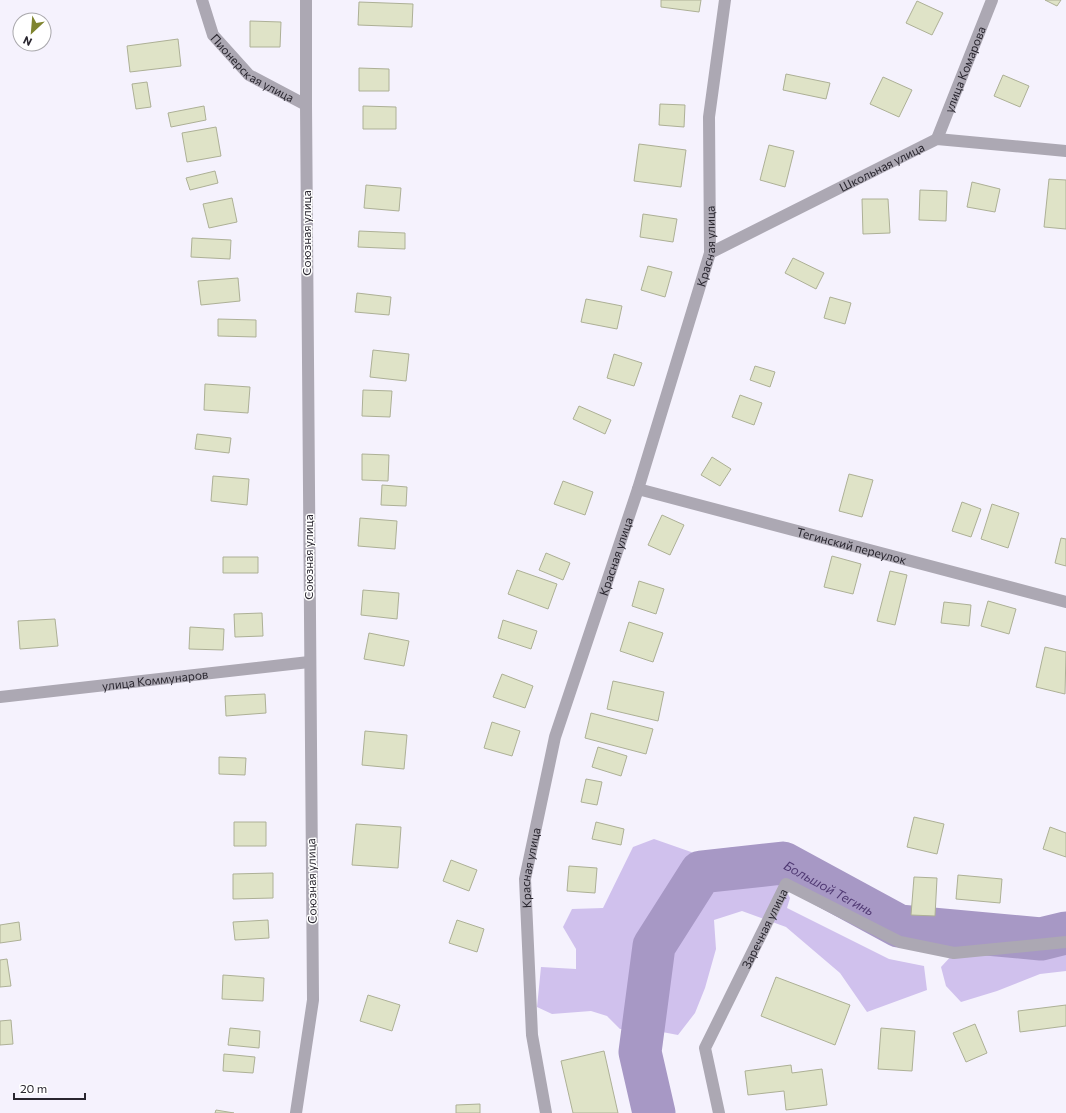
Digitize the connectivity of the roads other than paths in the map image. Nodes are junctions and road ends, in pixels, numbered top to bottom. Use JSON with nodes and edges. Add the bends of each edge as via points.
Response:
{"nodes":[{"id":1,"x":202,"y":0,"type":"edge"},
{"id":2,"x":306,"y":0,"type":"edge"},
{"id":3,"x":725,"y":0,"type":"edge"},
{"id":4,"x":992,"y":0,"type":"edge"},
{"id":5,"x":306,"y":105,"type":"junction"},
{"id":6,"x":937,"y":139,"type":"junction"},
{"id":7,"x":1066,"y":151,"type":"edge"},
{"id":8,"x":710,"y":254,"type":"junction"},
{"id":9,"x":638,"y":489,"type":"junction"},
{"id":10,"x":1066,"y":602,"type":"edge"},
{"id":11,"x":309,"y":662,"type":"junction"},
{"id":12,"x":0,"y":697,"type":"edge"},
{"id":13,"x":1066,"y":942,"type":"edge"},
{"id":14,"x":296,"y":1113,"type":"edge"},
{"id":15,"x":546,"y":1113,"type":"edge"},
{"id":16,"x":719,"y":1113,"type":"edge"}],
"edges":[{"from":1,"to":5,"type":"street","name":"Пионерская улица","via":[[213,35],[249,75]]},
{"from":2,"to":5,"type":"street","name":"Союзная улица"},
{"from":3,"to":8,"type":"street","name":"Красная улица","via":[[709,116]]},
{"from":4,"to":6,"type":"street","name":"улица Комарова"},
{"from":5,"to":11,"type":"street","name":"Союзная улица"},
{"from":6,"to":7,"type":"street","name":"Школьная улица"},
{"from":6,"to":8,"type":"street","name":"Школьная улица"},
{"from":8,"to":9,"type":"street","name":"Красная улица"},
{"from":9,"to":10,"type":"street","name":"Тегинский переулок"},
{"from":9,"to":15,"type":"street","name":"Красная улица","via":[[555,736],[525,879],[532,1035]]},
{"from":11,"to":12,"type":"street","name":"улица Коммунаров"},
{"from":11,"to":14,"type":"street","name":"Союзная улица","via":[[313,1000]]},
{"from":13,"to":16,"type":"street","name":"Заречная улица","via":[[954,953],[900,942],[786,884],[705,1048]]}]}
